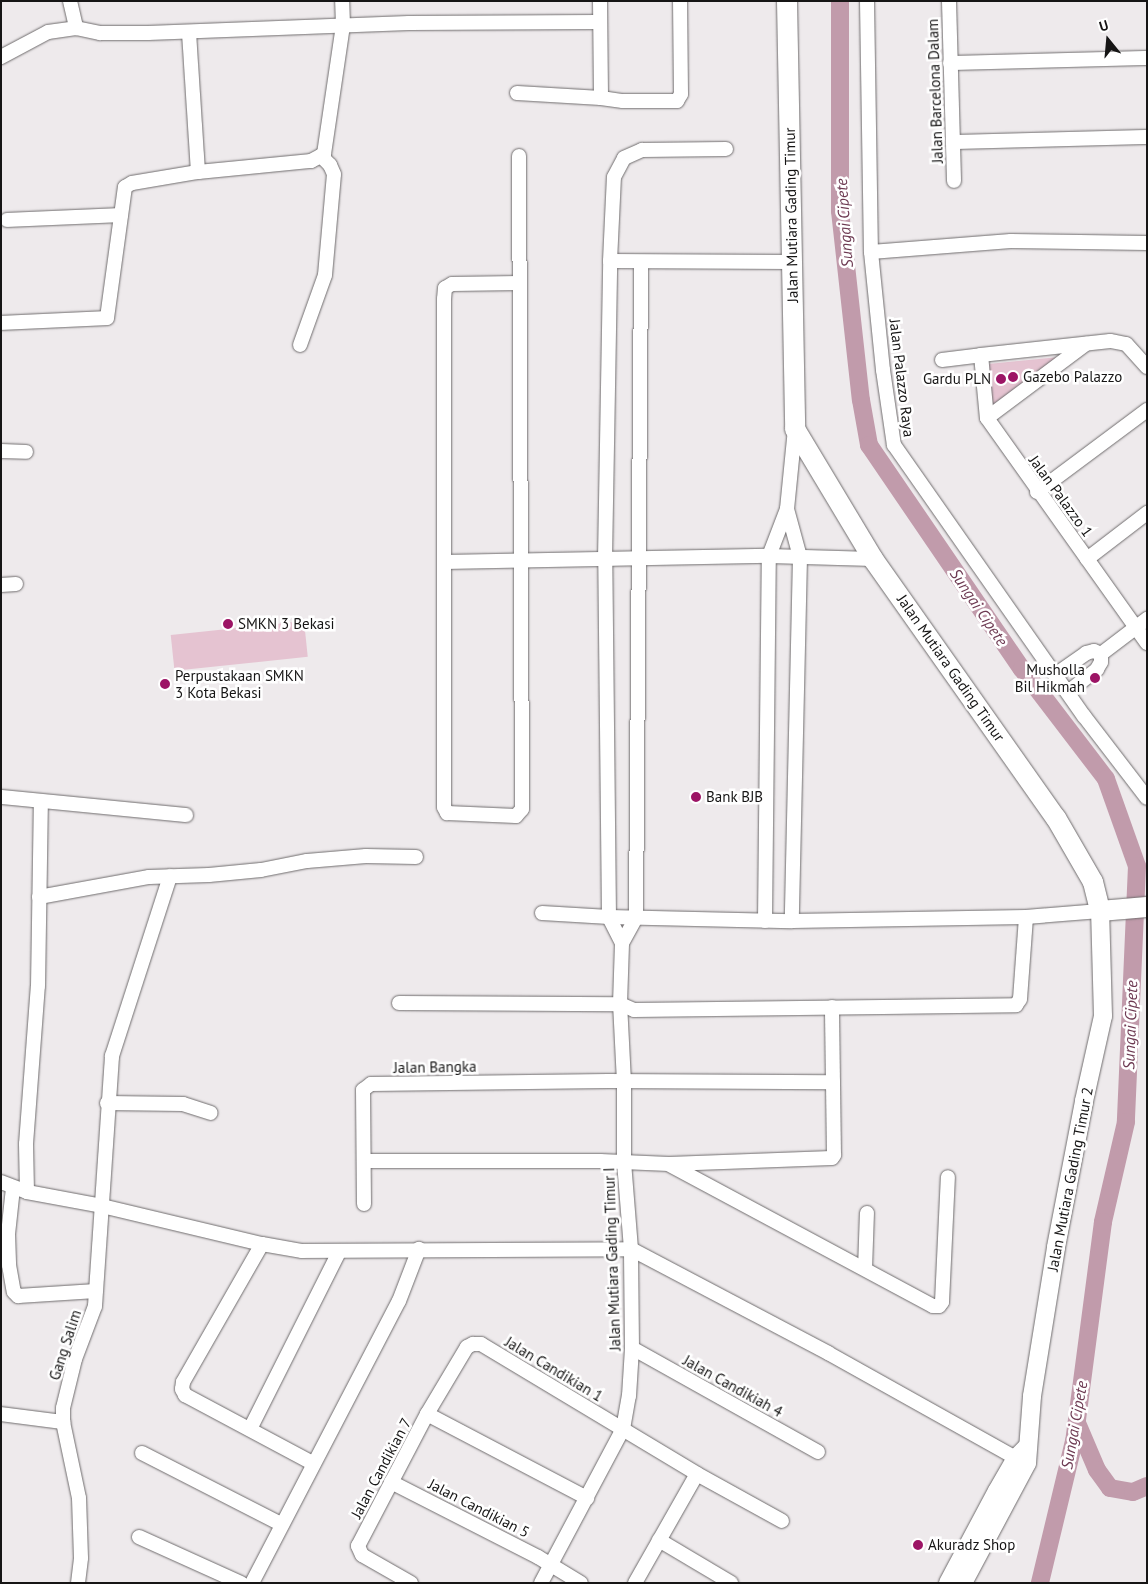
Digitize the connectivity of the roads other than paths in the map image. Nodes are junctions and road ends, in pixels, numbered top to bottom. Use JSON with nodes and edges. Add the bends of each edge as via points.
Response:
{"nodes":[{"id":1,"x":70,"y":1,"type":"edge"},
{"id":2,"x":342,"y":1,"type":"edge"},
{"id":3,"x":600,"y":1,"type":"edge"},
{"id":4,"x":680,"y":1,"type":"edge"},
{"id":5,"x":787,"y":1,"type":"edge"},
{"id":6,"x":867,"y":1,"type":"edge"},
{"id":7,"x":949,"y":1,"type":"edge"},
{"id":8,"x":598,"y":22,"type":"junction"},
{"id":9,"x":343,"y":25,"type":"junction"},
{"id":10,"x":76,"y":28,"type":"junction"},
{"id":11,"x":189,"y":32,"type":"junction"},
{"id":12,"x":1,"y":57,"type":"edge"},
{"id":13,"x":1147,"y":58,"type":"edge"},
{"id":14,"x":950,"y":63,"type":"junction"},
{"id":15,"x":517,"y":93,"type":"dead end"},
{"id":16,"x":601,"y":98,"type":"junction"},
{"id":17,"x":1147,"y":137,"type":"edge"},
{"id":18,"x":953,"y":142,"type":"junction"},
{"id":19,"x":726,"y":149,"type":"dead end"},
{"id":20,"x":321,"y":156,"type":"junction"},
{"id":21,"x":519,"y":156,"type":"dead end"},
{"id":22,"x":198,"y":172,"type":"junction"},
{"id":23,"x":954,"y":180,"type":"dead end"},
{"id":24,"x":121,"y":215,"type":"junction"},
{"id":25,"x":7,"y":220,"type":"dead end"},
{"id":26,"x":1147,"y":243,"type":"edge"},
{"id":27,"x":871,"y":252,"type":"junction"},
{"id":28,"x":610,"y":261,"type":"junction"},
{"id":29,"x":641,"y":262,"type":"junction"},
{"id":30,"x":791,"y":262,"type":"junction"},
{"id":31,"x":519,"y":283,"type":"junction"},
{"id":32,"x":1,"y":323,"type":"edge"},
{"id":33,"x":1087,"y":343,"type":"junction"},
{"id":34,"x":300,"y":345,"type":"dead end"},
{"id":35,"x":981,"y":355,"type":"junction"},
{"id":36,"x":942,"y":360,"type":"dead end"},
{"id":37,"x":1147,"y":367,"type":"edge"},
{"id":38,"x":1147,"y":410,"type":"edge"},
{"id":39,"x":987,"y":418,"type":"junction"},
{"id":40,"x":795,"y":428,"type":"junction"},
{"id":41,"x":1,"y":451,"type":"edge"},
{"id":42,"x":26,"y":452,"type":"dead end"},
{"id":43,"x":1037,"y":492,"type":"junction"},
{"id":44,"x":787,"y":510,"type":"junction"},
{"id":45,"x":1147,"y":513,"type":"edge"},
{"id":46,"x":769,"y":556,"type":"junction"},
{"id":47,"x":800,"y":557,"type":"junction"},
{"id":48,"x":637,"y":559,"type":"junction"},
{"id":49,"x":873,"y":559,"type":"junction"},
{"id":50,"x":1087,"y":559,"type":"junction"},
{"id":51,"x":522,"y":560,"type":"junction"},
{"id":52,"x":605,"y":560,"type":"junction"},
{"id":53,"x":444,"y":562,"type":"junction"},
{"id":54,"x":16,"y":584,"type":"dead end"},
{"id":55,"x":1,"y":585,"type":"edge"},
{"id":56,"x":1147,"y":619,"type":"edge"},
{"id":57,"x":1136,"y":628,"type":"junction"},
{"id":58,"x":1147,"y":643,"type":"edge"},
{"id":59,"x":1102,"y":654,"type":"junction"},
{"id":60,"x":1055,"y":675,"type":"junction"},
{"id":61,"x":1068,"y":692,"type":"junction"},
{"id":62,"x":1,"y":797,"type":"edge"},
{"id":63,"x":1147,"y":798,"type":"edge"},
{"id":64,"x":41,"y":802,"type":"junction"},
{"id":65,"x":186,"y":815,"type":"dead end"},
{"id":66,"x":416,"y":857,"type":"dead end"},
{"id":67,"x":170,"y":876,"type":"junction"},
{"id":68,"x":39,"y":897,"type":"junction"},
{"id":69,"x":1147,"y":907,"type":"edge"},
{"id":70,"x":1107,"y":909,"type":"junction"},
{"id":71,"x":542,"y":913,"type":"dead end"},
{"id":72,"x":609,"y":917,"type":"junction"},
{"id":73,"x":1026,"y":917,"type":"junction"},
{"id":74,"x":636,"y":918,"type":"junction"},
{"id":75,"x":765,"y":921,"type":"junction"},
{"id":76,"x":792,"y":921,"type":"junction"},
{"id":77,"x":622,"y":943,"type":"junction"},
{"id":78,"x":399,"y":1003,"type":"dead end"},
{"id":79,"x":620,"y":1004,"type":"junction"},
{"id":80,"x":832,"y":1008,"type":"junction"},
{"id":81,"x":624,"y":1082,"type":"junction"},
{"id":82,"x":833,"y":1082,"type":"junction"},
{"id":83,"x":107,"y":1103,"type":"junction"},
{"id":84,"x":211,"y":1113,"type":"dead end"},
{"id":85,"x":364,"y":1161,"type":"junction"},
{"id":86,"x":624,"y":1162,"type":"junction"},
{"id":87,"x":669,"y":1164,"type":"junction"},
{"id":88,"x":948,"y":1177,"type":"dead end"},
{"id":89,"x":14,"y":1187,"type":"edge"},
{"id":90,"x":364,"y":1204,"type":"dead end"},
{"id":91,"x":102,"y":1206,"type":"junction"},
{"id":92,"x":866,"y":1213,"type":"dead end"},
{"id":93,"x":262,"y":1244,"type":"junction"},
{"id":94,"x":631,"y":1248,"type":"junction"},
{"id":95,"x":419,"y":1249,"type":"junction"},
{"id":96,"x":339,"y":1252,"type":"junction"},
{"id":97,"x":865,"y":1269,"type":"junction"},
{"id":98,"x":96,"y":1291,"type":"junction"},
{"id":99,"x":467,"y":1347,"type":"joint"},
{"id":100,"x":632,"y":1348,"type":"junction"},
{"id":101,"x":1,"y":1414,"type":"edge"},
{"id":102,"x":427,"y":1414,"type":"junction"},
{"id":103,"x":63,"y":1422,"type":"junction"},
{"id":104,"x":250,"y":1429,"type":"junction"},
{"id":105,"x":623,"y":1429,"type":"junction"},
{"id":106,"x":818,"y":1452,"type":"dead end"},
{"id":107,"x":142,"y":1453,"type":"dead end"},
{"id":108,"x":1023,"y":1456,"type":"junction"},
{"id":109,"x":314,"y":1464,"type":"junction"},
{"id":110,"x":696,"y":1474,"type":"junction"},
{"id":111,"x":391,"y":1482,"type":"junction"},
{"id":112,"x":587,"y":1498,"type":"junction"},
{"id":113,"x":782,"y":1521,"type":"dead end"},
{"id":114,"x":281,"y":1524,"type":"junction"},
{"id":115,"x":138,"y":1537,"type":"dead end"},
{"id":116,"x":659,"y":1540,"type":"junction"},
{"id":117,"x":550,"y":1566,"type":"junction"},
{"id":118,"x":78,"y":1583,"type":"edge"},
{"id":119,"x":241,"y":1583,"type":"edge"},
{"id":120,"x":252,"y":1583,"type":"edge"},
{"id":121,"x":411,"y":1583,"type":"edge"},
{"id":122,"x":541,"y":1583,"type":"edge"},
{"id":123,"x":581,"y":1583,"type":"edge"},
{"id":124,"x":635,"y":1583,"type":"edge"},
{"id":125,"x":731,"y":1583,"type":"edge"},
{"id":126,"x":948,"y":1583,"type":"edge"},
{"id":127,"x":963,"y":1583,"type":"edge"}],
"edges":[{"from":1,"to":10,"type":"street"},
{"from":2,"to":9,"type":"street"},
{"from":3,"to":8,"type":"street"},
{"from":4,"to":16,"type":"street","via":[[679,99],[658,102]]},
{"from":5,"to":30,"type":"main road","name":"Jalan Mutiara Gading Timur"},
{"from":6,"to":27,"type":"street","name":"Jalan Palazzo Raya"},
{"from":7,"to":14,"type":"street","name":"Jalan Barcelona Dalam"},
{"from":8,"to":9,"type":"street"},
{"from":8,"to":16,"type":"street"},
{"from":9,"to":11,"type":"street"},
{"from":9,"to":20,"type":"street","via":[[326,149]]},
{"from":10,"to":11,"type":"street","via":[[100,33]]},
{"from":10,"to":12,"type":"street","via":[[42,34]]},
{"from":11,"to":22,"type":"street"},
{"from":13,"to":14,"type":"street"},
{"from":14,"to":18,"type":"street","name":"Jalan Barcelona Dalam"},
{"from":15,"to":16,"type":"street"},
{"from":17,"to":18,"type":"street"},
{"from":18,"to":23,"type":"street","name":"Jalan Barcelona Dalam"},
{"from":19,"to":28,"type":"street","via":[[642,150],[624,158],[614,177]]},
{"from":20,"to":22,"type":"street","via":[[311,161]]},
{"from":20,"to":34,"type":"street","via":[[334,174],[325,276]]},
{"from":21,"to":31,"type":"street"},
{"from":22,"to":24,"type":"street","via":[[128,184],[123,190]]},
{"from":24,"to":25,"type":"street"},
{"from":24,"to":32,"type":"street","via":[[107,318]]},
{"from":26,"to":27,"type":"street","via":[[1011,241]]},
{"from":27,"to":60,"type":"street","name":"Jalan Palazzo Raya","via":[[894,445]]},
{"from":28,"to":29,"type":"street"},
{"from":28,"to":52,"type":"street"},
{"from":29,"to":30,"type":"street"},
{"from":29,"to":48,"type":"street"},
{"from":30,"to":40,"type":"main road","name":"Jalan Mutiara Gading Timur"},
{"from":31,"to":51,"type":"street"},
{"from":31,"to":53,"type":"street","via":[[452,284],[445,288]]},
{"from":33,"to":35,"type":"street"},
{"from":33,"to":37,"type":"street","via":[[1110,341],[1126,344]]},
{"from":33,"to":39,"type":"street"},
{"from":35,"to":36,"type":"street"},
{"from":35,"to":39,"type":"street","name":"Jalan Palazzo 1"},
{"from":38,"to":43,"type":"street"},
{"from":39,"to":43,"type":"street","name":"Jalan Palazzo 1"},
{"from":40,"to":44,"type":"street","name":"Jalan Mutiara Gading Timur"},
{"from":40,"to":49,"type":"main road","name":"Jalan Mutiara Gading Timur"},
{"from":41,"to":42,"type":"street"},
{"from":43,"to":50,"type":"street","name":"Jalan Palazzo 1"},
{"from":44,"to":46,"type":"street","name":"Jalan Mutiara Gading Timur"},
{"from":44,"to":47,"type":"street","name":"Jalan Mutiara Gading Timur"},
{"from":45,"to":50,"type":"street"},
{"from":46,"to":47,"type":"street"},
{"from":46,"to":48,"type":"street"},
{"from":46,"to":75,"type":"street","name":"Jalan Mutiara Gading Timur"},
{"from":47,"to":49,"type":"street"},
{"from":47,"to":76,"type":"street","name":"Jalan Mutiara Gading Timur"},
{"from":48,"to":52,"type":"street"},
{"from":48,"to":74,"type":"street"},
{"from":49,"to":70,"type":"main road","name":"Jalan Mutiara Gading Timur","via":[[1056,818]]},
{"from":50,"to":57,"type":"street","name":"Jalan Palazzo 1"},
{"from":51,"to":52,"type":"street"},
{"from":51,"to":53,"type":"street"},
{"from":51,"to":53,"type":"street","via":[[522,809],[516,816],[447,813],[444,807]]},
{"from":52,"to":72,"type":"street"},
{"from":54,"to":55,"type":"street"},
{"from":56,"to":57,"type":"street"},
{"from":57,"to":58,"type":"street","name":"Jalan Palazzo 1"},
{"from":57,"to":59,"type":"street"},
{"from":59,"to":60,"type":"street","via":[[1086,653]]},
{"from":59,"to":61,"type":"street","via":[[1097,668]]},
{"from":60,"to":61,"type":"street","name":"Jalan Palazzo Raya"},
{"from":61,"to":63,"type":"street","name":"Jalan Palazzo Raya"},
{"from":62,"to":64,"type":"street"},
{"from":64,"to":65,"type":"street"},
{"from":64,"to":68,"type":"street"},
{"from":66,"to":67,"type":"street","via":[[366,856],[307,861],[261,870]]},
{"from":67,"to":68,"type":"street"},
{"from":67,"to":83,"type":"street","name":"Gang Salim","via":[[112,1056]]},
{"from":68,"to":89,"type":"street","via":[[38,986],[26,1144]]},
{"from":69,"to":70,"type":"main road"},
{"from":70,"to":73,"type":"street"},
{"from":70,"to":108,"type":"street","name":"Jalan Mutiara Gading Timur 2","via":[[1103,1016],[1056,1247]]},
{"from":71,"to":72,"type":"street"},
{"from":72,"to":74,"type":"street"},
{"from":72,"to":77,"type":"street","name":"Jalan Mutiara Gading Timur I"},
{"from":73,"to":76,"type":"street"},
{"from":73,"to":80,"type":"street","via":[[1020,999],[1016,1005]]},
{"from":74,"to":75,"type":"street"},
{"from":74,"to":77,"type":"street","name":"Jalan Mutiara Gading Timur I"},
{"from":75,"to":76,"type":"street"},
{"from":77,"to":79,"type":"street","name":"Jalan Mutiara Gading Timur I"},
{"from":78,"to":79,"type":"street"},
{"from":79,"to":80,"type":"street","via":[[634,1010]]},
{"from":79,"to":81,"type":"street","name":"Jalan Mutiara Gading Timur I"},
{"from":80,"to":82,"type":"street"},
{"from":81,"to":82,"type":"street"},
{"from":81,"to":85,"type":"street","name":"Jalan Bangka","via":[[371,1084],[363,1090]]},
{"from":81,"to":86,"type":"street","name":"Jalan Mutiara Gading Timur I"},
{"from":82,"to":87,"type":"street","via":[[832,1158]]},
{"from":83,"to":84,"type":"street","via":[[183,1104]]},
{"from":83,"to":91,"type":"street","name":"Gang Salim"},
{"from":85,"to":86,"type":"street"},
{"from":85,"to":90,"type":"street","name":"Jalan Bangka"},
{"from":86,"to":87,"type":"street"},
{"from":86,"to":94,"type":"street","name":"Jalan Mutiara Gading Timur I"},
{"from":87,"to":97,"type":"street"},
{"from":88,"to":97,"type":"street","via":[[942,1302],[933,1306]]},
{"from":89,"to":91,"type":"street"},
{"from":89,"to":98,"type":"street","via":[[8,1265],[14,1292],[18,1296]]},
{"from":91,"to":93,"type":"street"},
{"from":91,"to":98,"type":"street","name":"Gang Salim"},
{"from":92,"to":97,"type":"street"},
{"from":93,"to":96,"type":"street","via":[[302,1251]]},
{"from":93,"to":104,"type":"street","via":[[183,1382],[182,1389],[185,1395]]},
{"from":94,"to":95,"type":"street"},
{"from":94,"to":100,"type":"street","name":"Jalan Mutiara Gading Timur I"},
{"from":94,"to":108,"type":"street"},
{"from":95,"to":96,"type":"street"},
{"from":95,"to":109,"type":"street","via":[[399,1301]]},
{"from":96,"to":104,"type":"street"},
{"from":98,"to":103,"type":"street","name":"Gang Salim","via":[[91,1321],[75,1359],[63,1408]]},
{"from":99,"to":102,"type":"street","name":"Jalan Candikian 7"},
{"from":99,"to":105,"type":"street","name":"Jalan Candikian 1","via":[[481,1344]]},
{"from":100,"to":105,"type":"street","name":"Jalan Mutiara Gading Timur I"},
{"from":100,"to":106,"type":"street","name":"Jalan Candikiah 4"},
{"from":101,"to":103,"type":"street"},
{"from":102,"to":111,"type":"street","name":"Jalan Candikian 7"},
{"from":102,"to":112,"type":"street"},
{"from":103,"to":118,"type":"street","name":"Gang Salim","via":[[79,1498]]},
{"from":104,"to":109,"type":"street"},
{"from":105,"to":110,"type":"street","name":"Jalan Candikian 1"},
{"from":105,"to":112,"type":"street","name":"Jalan Mutiara Gading Timur I"},
{"from":107,"to":114,"type":"street"},
{"from":108,"to":126,"type":"street","name":"Jalan Mutiara Gading Timur 2"},
{"from":108,"to":127,"type":"street","name":"Jalan Mutiara Gading Timur 2"},
{"from":109,"to":114,"type":"street"},
{"from":110,"to":113,"type":"street","name":"Jalan Candikian 1"},
{"from":110,"to":116,"type":"street"},
{"from":111,"to":117,"type":"street","name":"Jalan Candikian 5"},
{"from":111,"to":121,"type":"street","name":"Jalan Candikian 7","via":[[358,1551]]},
{"from":112,"to":117,"type":"street","name":"Jalan Mutiara Gading Timur I"},
{"from":114,"to":120,"type":"street"},
{"from":115,"to":119,"type":"street"},
{"from":116,"to":124,"type":"street"},
{"from":116,"to":125,"type":"street"},
{"from":117,"to":122,"type":"street","name":"Jalan Mutiara Gading Timur I"},
{"from":117,"to":123,"type":"street","name":"Jalan Candikian 5"}]}
